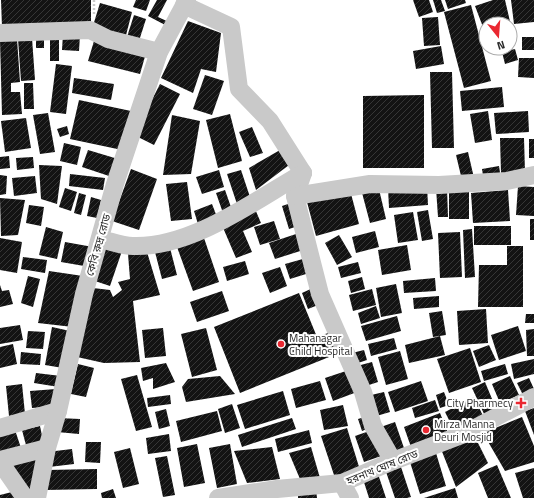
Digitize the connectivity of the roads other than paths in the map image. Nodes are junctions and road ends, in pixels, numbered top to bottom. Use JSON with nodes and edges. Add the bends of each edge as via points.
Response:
{"nodes":[{"id":1,"x":185,"y":3,"type":"edge"},
{"id":2,"x":0,"y":33,"type":"edge"},
{"id":3,"x":159,"y":52,"type":"junction"},
{"id":4,"x":303,"y":172,"type":"junction"},
{"id":5,"x":534,"y":175,"type":"edge"},
{"id":6,"x":295,"y":196,"type":"junction"},
{"id":7,"x":100,"y":239,"type":"junction"},
{"id":8,"x":534,"y":397,"type":"edge"},
{"id":9,"x":58,"y":411,"type":"junction"},
{"id":10,"x":0,"y":428,"type":"edge"},
{"id":11,"x":47,"y":448,"type":"junction"},
{"id":12,"x":0,"y":461,"type":"edge"},
{"id":13,"x":393,"y":461,"type":"junction"},
{"id":14,"x":346,"y":490,"type":"edge"},
{"id":15,"x":25,"y":498,"type":"edge"},
{"id":16,"x":37,"y":498,"type":"edge"},
{"id":17,"x":218,"y":498,"type":"edge"}],
"edges":[{"from":1,"to":3,"type":"street","name":"কেবি রুদ্র রোড"},
{"from":1,"to":4,"type":"street","via":[[230,27],[239,89],[270,122]]},
{"from":2,"to":3,"type":"street","via":[[90,30],[108,39]]},
{"from":3,"to":7,"type":"street","name":"কেবি রুদ্র রোড","via":[[123,156]]},
{"from":4,"to":6,"type":"street"},
{"from":4,"to":7,"type":"street","via":[[214,224],[166,244],[132,247]]},
{"from":5,"to":6,"type":"street","via":[[507,181],[370,184]]},
{"from":6,"to":13,"type":"street","via":[[320,294],[364,392],[373,426]]},
{"from":7,"to":9,"type":"street","name":"কেবি রুদ্র রোড","via":[[84,294]]},
{"from":8,"to":13,"type":"street","name":"হরনাথ ঘোষ রোড","via":[[464,434]]},
{"from":9,"to":10,"type":"street"},
{"from":9,"to":11,"type":"street","name":"কেবি রুদ্র রোড"},
{"from":11,"to":12,"type":"street"},
{"from":11,"to":16,"type":"street","name":"কেবি রুদ্র রোড"},
{"from":12,"to":15,"type":"street"},
{"from":13,"to":14,"type":"street","name":"হরনাথ ঘোষ রোড"},
{"from":14,"to":17,"type":"street","name":"হরনাথ ঘোষ রোড","via":[[277,489]]}]}
